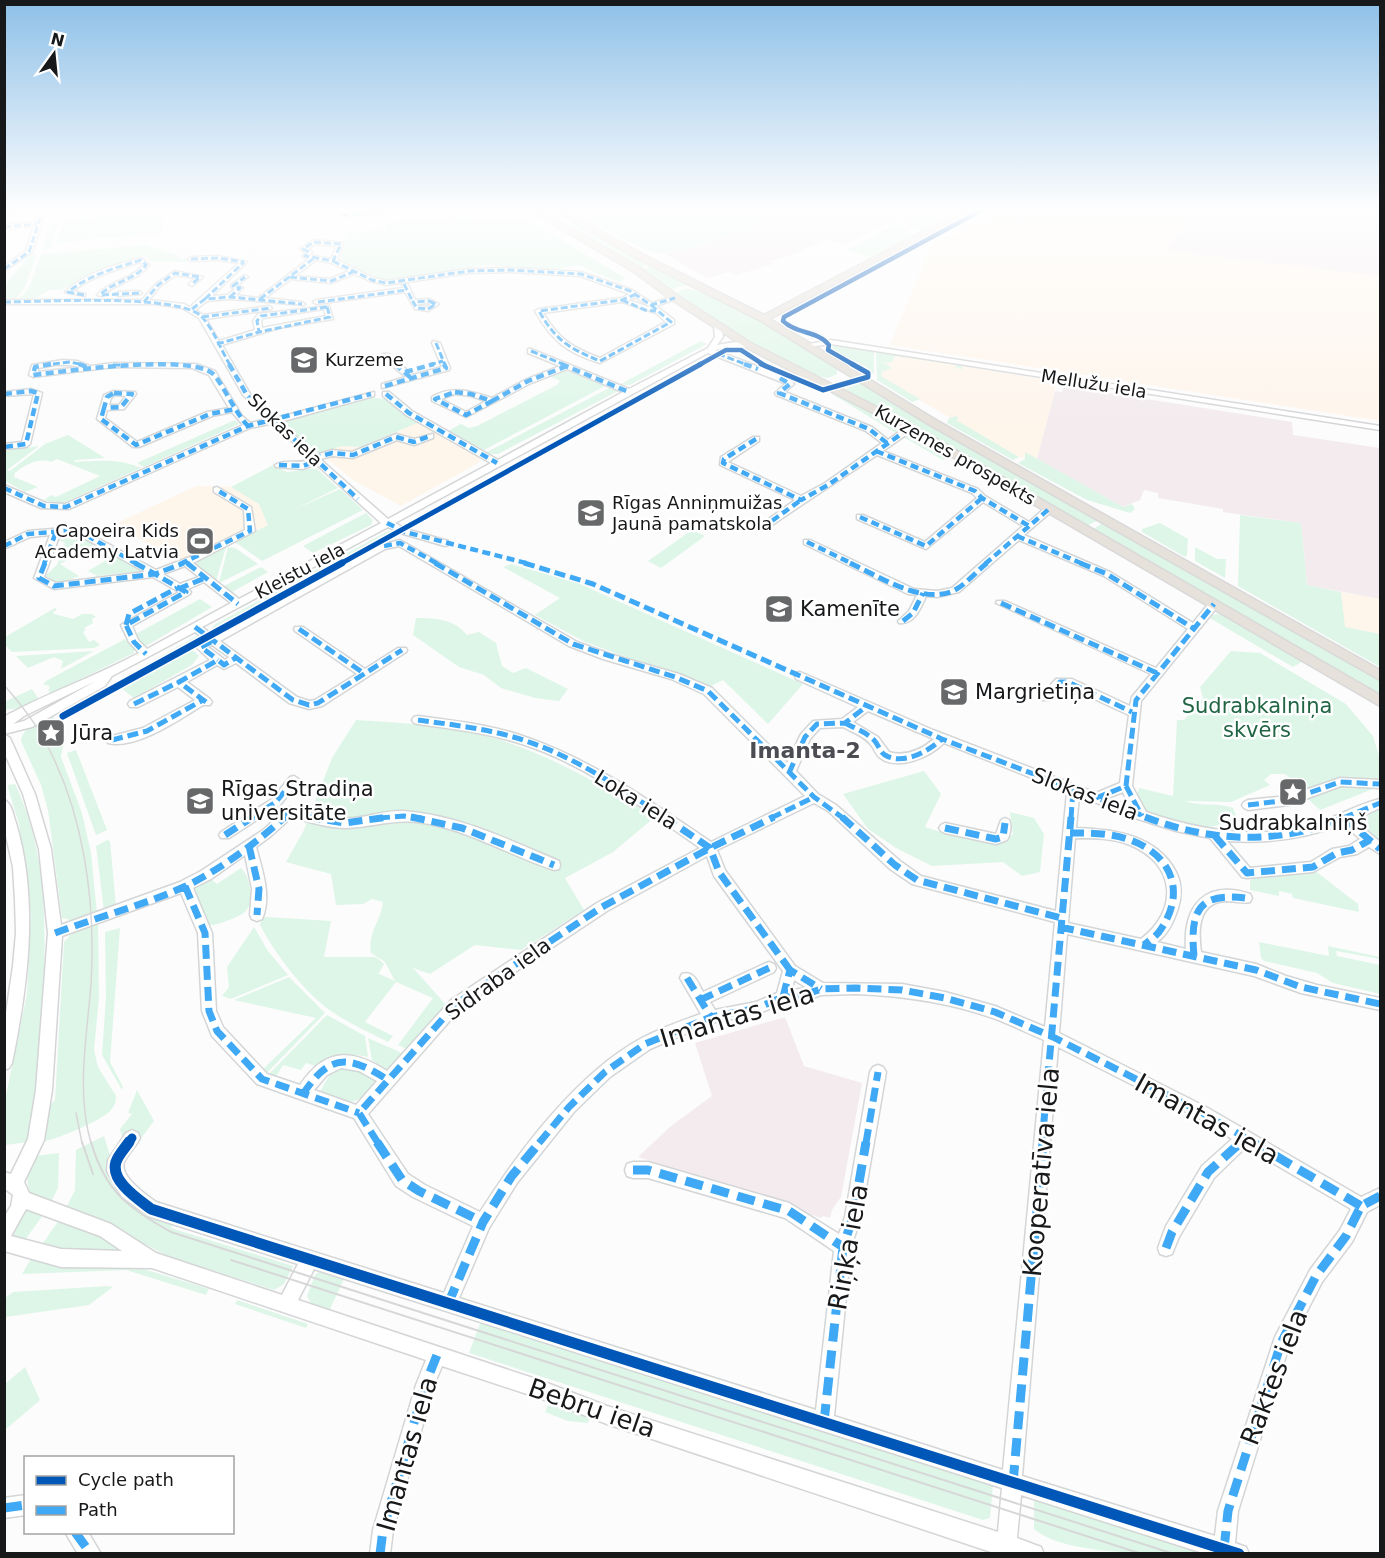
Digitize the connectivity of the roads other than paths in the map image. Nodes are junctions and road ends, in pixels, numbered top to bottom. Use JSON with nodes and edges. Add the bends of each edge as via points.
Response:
{"nodes":[{"id":1,"x":82,"y":282,"type":"edge"},
{"id":2,"x":125,"y":282,"type":"edge"},
{"id":3,"x":165,"y":282,"type":"edge"},
{"id":4,"x":195,"y":282,"type":"edge"},
{"id":5,"x":223,"y":282,"type":"edge"},
{"id":6,"x":239,"y":282,"type":"edge"},
{"id":7,"x":283,"y":282,"type":"edge"},
{"id":8,"x":378,"y":282,"type":"edge"},
{"id":9,"x":403,"y":282,"type":"joint"},
{"id":10,"x":602,"y":282,"type":"edge"},
{"id":11,"x":657,"y":282,"type":"edge"},
{"id":12,"x":690,"y":282,"type":"edge"},
{"id":13,"x":834,"y":282,"type":"edge"},
{"id":14,"x":192,"y":284,"type":"dead end"},
{"id":15,"x":407,"y":290,"type":"junction"},
{"id":16,"x":707,"y":290,"type":"junction"},
{"id":17,"x":139,"y":293,"type":"dead end"},
{"id":18,"x":677,"y":293,"type":"junction"},
{"id":19,"x":70,"y":294,"type":"junction"},
{"id":20,"x":636,"y":294,"type":"junction"},
{"id":21,"x":42,"y":295,"type":"dead end"},
{"id":22,"x":230,"y":297,"type":"junction"},
{"id":23,"x":90,"y":298,"type":"junction"},
{"id":24,"x":216,"y":298,"type":"junction"},
{"id":25,"x":205,"y":299,"type":"junction"},
{"id":26,"x":256,"y":299,"type":"junction"},
{"id":27,"x":622,"y":300,"type":"junction"},
{"id":28,"x":4,"y":302,"type":"edge"},
{"id":29,"x":144,"y":302,"type":"junction"},
{"id":30,"x":413,"y":302,"type":"dead end"},
{"id":31,"x":303,"y":304,"type":"junction"},
{"id":32,"x":654,"y":308,"type":"junction"},
{"id":33,"x":192,"y":309,"type":"junction"},
{"id":34,"x":202,"y":317,"type":"junction"},
{"id":35,"x":764,"y":319,"type":"junction"},
{"id":36,"x":718,"y":326,"type":"junction"},
{"id":37,"x":259,"y":332,"type":"junction"},
{"id":38,"x":436,"y":343,"type":"dead end"},
{"id":39,"x":217,"y":344,"type":"junction"},
{"id":40,"x":748,"y":345,"type":"junction"},
{"id":41,"x":808,"y":345,"type":"junction"},
{"id":42,"x":709,"y":350,"type":"junction"},
{"id":43,"x":531,"y":351,"type":"dead end"},
{"id":44,"x":386,"y":356,"type":"dead end"},
{"id":45,"x":567,"y":366,"type":"junction"},
{"id":46,"x":841,"y":366,"type":"junction"},
{"id":47,"x":89,"y":368,"type":"junction"},
{"id":48,"x":402,"y":370,"type":"junction"},
{"id":49,"x":812,"y":377,"type":"junction"},
{"id":50,"x":385,"y":390,"type":"junction"},
{"id":51,"x":629,"y":392,"type":"junction"},
{"id":52,"x":4,"y":394,"type":"edge"},
{"id":53,"x":493,"y":401,"type":"junction"},
{"id":54,"x":104,"y":408,"type":"dead end"},
{"id":55,"x":236,"y":409,"type":"junction"},
{"id":56,"x":273,"y":421,"type":"junction"},
{"id":57,"x":248,"y":426,"type":"junction"},
{"id":58,"x":910,"y":428,"type":"junction"},
{"id":59,"x":1380,"y":428,"type":"edge"},
{"id":60,"x":430,"y":436,"type":"dead end"},
{"id":61,"x":756,"y":439,"type":"dead end"},
{"id":62,"x":887,"y":443,"type":"junction"},
{"id":63,"x":4,"y":447,"type":"edge"},
{"id":64,"x":876,"y":452,"type":"junction"},
{"id":65,"x":315,"y":459,"type":"junction"},
{"id":66,"x":497,"y":463,"type":"junction"},
{"id":67,"x":279,"y":465,"type":"dead end"},
{"id":68,"x":4,"y":488,"type":"edge"},
{"id":69,"x":217,"y":490,"type":"dead end"},
{"id":70,"x":982,"y":498,"type":"junction"},
{"id":71,"x":801,"y":500,"type":"junction"},
{"id":72,"x":1049,"y":509,"type":"junction"},
{"id":73,"x":860,"y":517,"type":"dead end"},
{"id":74,"x":387,"y":523,"type":"junction"},
{"id":75,"x":1029,"y":526,"type":"junction"},
{"id":76,"x":762,"y":528,"type":"dead end"},
{"id":77,"x":56,"y":532,"type":"junction"},
{"id":78,"x":1017,"y":536,"type":"junction"},
{"id":79,"x":402,"y":537,"type":"junction"},
{"id":80,"x":807,"y":542,"type":"dead end"},
{"id":81,"x":445,"y":543,"type":"dead end"},
{"id":82,"x":4,"y":546,"type":"edge"},
{"id":83,"x":186,"y":562,"type":"junction"},
{"id":84,"x":155,"y":574,"type":"junction"},
{"id":85,"x":205,"y":578,"type":"junction"},
{"id":86,"x":178,"y":588,"type":"junction"},
{"id":87,"x":923,"y":593,"type":"junction"},
{"id":88,"x":1000,"y":603,"type":"dead end"},
{"id":89,"x":238,"y":604,"type":"junction"},
{"id":90,"x":1214,"y":604,"type":"junction"},
{"id":91,"x":903,"y":621,"type":"dead end"},
{"id":92,"x":195,"y":627,"type":"junction"},
{"id":93,"x":1193,"y":628,"type":"junction"},
{"id":94,"x":299,"y":629,"type":"dead end"},
{"id":95,"x":214,"y":640,"type":"junction"},
{"id":96,"x":395,"y":650,"type":"dead end"},
{"id":97,"x":146,"y":654,"type":"junction"},
{"id":98,"x":237,"y":657,"type":"junction"},
{"id":99,"x":218,"y":660,"type":"junction"},
{"id":100,"x":1157,"y":673,"type":"junction"},
{"id":101,"x":365,"y":674,"type":"junction"},
{"id":102,"x":800,"y":676,"type":"dead end"},
{"id":103,"x":1380,"y":676,"type":"edge"},
{"id":104,"x":179,"y":682,"type":"junction"},
{"id":105,"x":1046,"y":697,"type":"dead end"},
{"id":106,"x":1380,"y":701,"type":"edge"},
{"id":107,"x":135,"y":704,"type":"dead end"},
{"id":108,"x":867,"y":706,"type":"junction"},
{"id":109,"x":1132,"y":712,"type":"junction"},
{"id":110,"x":418,"y":720,"type":"dead end"},
{"id":111,"x":845,"y":723,"type":"junction"},
{"id":112,"x":4,"y":729,"type":"edge"},
{"id":113,"x":4,"y":738,"type":"edge"},
{"id":114,"x":942,"y":739,"type":"junction"},
{"id":115,"x":112,"y":740,"type":"dead end"},
{"id":116,"x":789,"y":773,"type":"junction"},
{"id":117,"x":294,"y":780,"type":"dead end"},
{"id":118,"x":1380,"y":784,"type":"edge"},
{"id":119,"x":1126,"y":786,"type":"junction"},
{"id":120,"x":1073,"y":790,"type":"junction"},
{"id":121,"x":814,"y":797,"type":"junction"},
{"id":122,"x":1096,"y":798,"type":"junction"},
{"id":123,"x":1380,"y":803,"type":"edge"},
{"id":124,"x":4,"y":804,"type":"edge"},
{"id":125,"x":1248,"y":804,"type":"dead end"},
{"id":126,"x":1142,"y":816,"type":"junction"},
{"id":127,"x":1346,"y":819,"type":"junction"},
{"id":128,"x":1005,"y":823,"type":"dead end"},
{"id":129,"x":945,"y":828,"type":"dead end"},
{"id":130,"x":1070,"y":833,"type":"junction"},
{"id":131,"x":225,"y":835,"type":"dead end"},
{"id":132,"x":1215,"y":836,"type":"junction"},
{"id":133,"x":1375,"y":844,"type":"edge"},
{"id":134,"x":249,"y":846,"type":"junction"},
{"id":135,"x":710,"y":848,"type":"junction"},
{"id":136,"x":554,"y":865,"type":"dead end"},
{"id":137,"x":185,"y":886,"type":"junction"},
{"id":138,"x":1245,"y":898,"type":"dead end"},
{"id":139,"x":257,"y":915,"type":"dead end"},
{"id":140,"x":1061,"y":922,"type":"junction"},
{"id":141,"x":55,"y":933,"type":"junction"},
{"id":142,"x":1143,"y":945,"type":"junction"},
{"id":143,"x":1194,"y":956,"type":"junction"},
{"id":144,"x":769,"y":968,"type":"dead end"},
{"id":145,"x":790,"y":970,"type":"junction"},
{"id":146,"x":687,"y":978,"type":"dead end"},
{"id":147,"x":821,"y":989,"type":"junction"},
{"id":148,"x":783,"y":997,"type":"junction"},
{"id":149,"x":700,"y":1000,"type":"junction"},
{"id":150,"x":1380,"y":1004,"type":"edge"},
{"id":151,"x":711,"y":1017,"type":"junction"},
{"id":152,"x":1053,"y":1037,"type":"junction"},
{"id":153,"x":4,"y":1063,"type":"edge"},
{"id":154,"x":878,"y":1072,"type":"dead end"},
{"id":155,"x":388,"y":1080,"type":"junction"},
{"id":156,"x":303,"y":1094,"type":"junction"},
{"id":157,"x":359,"y":1113,"type":"junction"},
{"id":158,"x":132,"y":1138,"type":"dead end"},
{"id":159,"x":1245,"y":1138,"type":"junction"},
{"id":160,"x":633,"y":1170,"type":"dead end"},
{"id":161,"x":10,"y":1181,"type":"edge"},
{"id":162,"x":1380,"y":1196,"type":"edge"},
{"id":163,"x":22,"y":1199,"type":"junction"},
{"id":164,"x":1361,"y":1206,"type":"junction"},
{"id":165,"x":483,"y":1222,"type":"junction"},
{"id":166,"x":4,"y":1231,"type":"edge"},
{"id":167,"x":4,"y":1242,"type":"edge"},
{"id":168,"x":843,"y":1248,"type":"junction"},
{"id":169,"x":1166,"y":1248,"type":"dead end"},
{"id":170,"x":152,"y":1260,"type":"junction"},
{"id":171,"x":309,"y":1261,"type":"junction"},
{"id":172,"x":287,"y":1304,"type":"junction"},
{"id":173,"x":448,"y":1304,"type":"junction"},
{"id":174,"x":437,"y":1355,"type":"junction"},
{"id":175,"x":824,"y":1422,"type":"junction"},
{"id":176,"x":1012,"y":1483,"type":"junction"},
{"id":177,"x":24,"y":1505,"type":"edge"},
{"id":178,"x":4,"y":1508,"type":"edge"},
{"id":179,"x":76,"y":1534,"type":"edge"},
{"id":180,"x":1006,"y":1549,"type":"edge"},
{"id":181,"x":1232,"y":1551,"type":"edge"},
{"id":182,"x":91,"y":1554,"type":"edge"},
{"id":183,"x":380,"y":1554,"type":"edge"},
{"id":184,"x":1034,"y":1554,"type":"edge"}],
"edges":[{"from":1,"to":19,"type":"street","via":[[69,290]]},
{"from":2,"to":23,"type":"street"},
{"from":3,"to":29,"type":"street"},
{"from":4,"to":14,"type":"street"},
{"from":5,"to":25,"type":"street"},
{"from":6,"to":22,"type":"street","via":[[233,286],[240,288]]},
{"from":7,"to":26,"type":"street"},
{"from":8,"to":9,"type":"street"},
{"from":9,"to":15,"type":"street"},
{"from":10,"to":20,"type":"street"},
{"from":11,"to":18,"type":"main road","name":"Kurzemes prospekts"},
{"from":12,"to":16,"type":"main road","name":"Kurzemes prospekts"},
{"from":13,"to":35,"type":"main road"},
{"from":15,"to":30,"type":"street"},
{"from":15,"to":31,"type":"street"},
{"from":16,"to":18,"type":"main road"},
{"from":16,"to":35,"type":"main road","name":"Kurzemes prospekts"},
{"from":17,"to":23,"type":"street"},
{"from":18,"to":32,"type":"street"},
{"from":18,"to":36,"type":"main road","name":"Kurzemes prospekts"},
{"from":19,"to":21,"type":"street"},
{"from":19,"to":23,"type":"street"},
{"from":20,"to":27,"type":"street"},
{"from":20,"to":32,"type":"street"},
{"from":22,"to":24,"type":"street"},
{"from":22,"to":26,"type":"street"},
{"from":23,"to":28,"type":"street","name":"Slokas iela"},
{"from":23,"to":29,"type":"street","name":"Slokas iela"},
{"from":24,"to":25,"type":"street"},
{"from":24,"to":26,"type":"street","via":[[205,306],[233,309]]},
{"from":25,"to":33,"type":"street"},
{"from":26,"to":31,"type":"street"},
{"from":27,"to":32,"type":"street","via":[[645,310]]},
{"from":27,"to":32,"type":"street","via":[[539,311],[564,346],[600,361],[670,322]]},
{"from":29,"to":33,"type":"street","name":"Slokas iela"},
{"from":31,"to":34,"type":"street"},
{"from":33,"to":34,"type":"street","name":"Slokas iela"},
{"from":34,"to":39,"type":"street","name":"Slokas iela"},
{"from":35,"to":41,"type":"main road","name":"Kurzemes prospekts"},
{"from":36,"to":40,"type":"main road","name":"Kurzemes prospekts"},
{"from":36,"to":42,"type":"street","via":[[719,337]]},
{"from":37,"to":37,"type":"street","via":[[278,326],[330,317],[327,307],[261,315],[257,321]]},
{"from":37,"to":39,"type":"street"},
{"from":38,"to":48,"type":"street","via":[[446,368]]},
{"from":39,"to":56,"type":"street","name":"Slokas iela","via":[[247,396]]},
{"from":40,"to":42,"type":"street","name":"Kleistu iela"},
{"from":40,"to":49,"type":"main road","name":"Kurzemes prospekts"},
{"from":41,"to":46,"type":"main road","name":"Kurzemes prospekts"},
{"from":41,"to":59,"type":"street","name":"Mellužu iela","via":[[831,342]]},
{"from":42,"to":51,"type":"street","name":"Kleistu iela"},
{"from":42,"to":62,"type":"street","via":[[787,381],[790,384],[779,393],[869,429]]},
{"from":43,"to":45,"type":"street"},
{"from":44,"to":48,"type":"street"},
{"from":45,"to":51,"type":"street"},
{"from":45,"to":53,"type":"street"},
{"from":46,"to":49,"type":"main road","via":[[844,374],[838,379]]},
{"from":46,"to":103,"type":"main road","name":"Kurzemes prospekts","via":[[932,422]]},
{"from":47,"to":47,"type":"street","via":[[78,369],[33,375],[35,367],[55,363]]},
{"from":47,"to":55,"type":"street","via":[[193,366],[212,373]]},
{"from":48,"to":50,"type":"street"},
{"from":49,"to":58,"type":"main road","name":"Kurzemes prospekts"},
{"from":50,"to":56,"type":"street"},
{"from":50,"to":66,"type":"street","via":[[409,413]]},
{"from":51,"to":66,"type":"street","name":"Kleistu iela"},
{"from":52,"to":63,"type":"street","via":[[38,393],[26,444]]},
{"from":53,"to":53,"type":"street","via":[[466,415],[435,399],[457,392]]},
{"from":54,"to":55,"type":"street","via":[[103,422],[136,445],[210,414]]},
{"from":55,"to":57,"type":"street"},
{"from":56,"to":57,"type":"street"},
{"from":56,"to":65,"type":"street","name":"Slokas iela"},
{"from":57,"to":68,"type":"street","via":[[66,507],[44,506]]},
{"from":58,"to":62,"type":"street"},
{"from":58,"to":72,"type":"main road","name":"Kurzemes prospekts"},
{"from":60,"to":65,"type":"street","via":[[414,442],[396,437],[353,454],[332,453]]},
{"from":61,"to":71,"type":"street","via":[[723,463]]},
{"from":62,"to":64,"type":"street"},
{"from":64,"to":70,"type":"street","via":[[975,491]]},
{"from":64,"to":71,"type":"street"},
{"from":65,"to":67,"type":"street","via":[[303,465]]},
{"from":65,"to":74,"type":"street","name":"Slokas iela"},
{"from":66,"to":74,"type":"street","name":"Kleistu iela"},
{"from":69,"to":83,"type":"street","via":[[248,509],[250,531]]},
{"from":70,"to":73,"type":"street","via":[[926,546]]},
{"from":70,"to":75,"type":"street"},
{"from":71,"to":76,"type":"street"},
{"from":72,"to":75,"type":"street"},
{"from":72,"to":90,"type":"main road","name":"Kurzemes prospekts"},
{"from":74,"to":79,"type":"street","name":"Slokas iela"},
{"from":74,"to":89,"type":"street","name":"Kleistu iela"},
{"from":75,"to":78,"type":"street"},
{"from":77,"to":82,"type":"street","via":[[28,534]]},
{"from":77,"to":84,"type":"street","via":[[77,530]]},
{"from":77,"to":84,"type":"street","via":[[39,578],[54,586]]},
{"from":78,"to":87,"type":"street","via":[[954,590]]},
{"from":78,"to":93,"type":"street","via":[[1107,574]]},
{"from":79,"to":81,"type":"street","name":"Slokas iela"},
{"from":79,"to":95,"type":"street"},
{"from":79,"to":116,"type":"street","via":[[573,644],[708,691]]},
{"from":80,"to":87,"type":"street","via":[[912,592]]},
{"from":83,"to":84,"type":"street"},
{"from":83,"to":85,"type":"street"},
{"from":84,"to":86,"type":"street"},
{"from":85,"to":86,"type":"street"},
{"from":85,"to":89,"type":"street"},
{"from":86,"to":97,"type":"street","via":[[186,592],[126,625],[134,642]]},
{"from":87,"to":91,"type":"street"},
{"from":88,"to":100,"type":"street"},
{"from":89,"to":92,"type":"street","name":"Kleistu iela"},
{"from":90,"to":93,"type":"street"},
{"from":90,"to":106,"type":"main road","name":"Kurzemes prospekts"},
{"from":92,"to":95,"type":"street"},
{"from":92,"to":97,"type":"street","name":"Kleistu iela"},
{"from":93,"to":100,"type":"street"},
{"from":94,"to":101,"type":"street"},
{"from":95,"to":98,"type":"street"},
{"from":95,"to":99,"type":"street","via":[[201,647]]},
{"from":96,"to":101,"type":"street"},
{"from":97,"to":112,"type":"street","name":"Kleistu iela","via":[[33,722]]},
{"from":98,"to":99,"type":"street","via":[[224,665]]},
{"from":98,"to":101,"type":"street","via":[[293,700],[309,705]]},
{"from":99,"to":104,"type":"street"},
{"from":100,"to":109,"type":"street","via":[[1136,700]]},
{"from":102,"to":108,"type":"street","name":"Slokas iela"},
{"from":104,"to":107,"type":"street"},
{"from":104,"to":115,"type":"street","via":[[204,701],[139,735]]},
{"from":105,"to":109,"type":"street","via":[[1060,682],[1068,682]]},
{"from":108,"to":111,"type":"street"},
{"from":108,"to":114,"type":"street","name":"Slokas iela"},
{"from":109,"to":119,"type":"street"},
{"from":110,"to":135,"type":"street","name":"Loka iela","via":[[499,733],[572,760]]},
{"from":111,"to":114,"type":"street","via":[[874,740],[883,754],[896,758],[921,753]]},
{"from":111,"to":116,"type":"street","via":[[817,724],[805,737]]},
{"from":113,"to":141,"type":"street","via":[[29,794],[45,849]]},
{"from":114,"to":120,"type":"street","name":"Slokas iela"},
{"from":116,"to":121,"type":"street"},
{"from":117,"to":131,"type":"street","via":[[276,802]]},
{"from":118,"to":125,"type":"street","via":[[1340,782],[1289,800]]},
{"from":119,"to":122,"type":"street"},
{"from":119,"to":126,"type":"street"},
{"from":120,"to":122,"type":"street","name":"Slokas iela"},
{"from":120,"to":130,"type":"street","name":"Kooperatīva iela"},
{"from":121,"to":135,"type":"street","name":"Sidraba iela"},
{"from":121,"to":140,"type":"street","via":[[917,880]]},
{"from":122,"to":126,"type":"street","name":"Slokas iela"},
{"from":123,"to":127,"type":"street","name":"Slokas iela"},
{"from":124,"to":153,"type":"street","via":[[18,874],[23,941]]},
{"from":126,"to":132,"type":"street","name":"Slokas iela"},
{"from":127,"to":132,"type":"street","name":"Slokas iela","via":[[1283,837]]},
{"from":127,"to":133,"type":"street"},
{"from":128,"to":129,"type":"street","via":[[1003,837],[996,839]]},
{"from":130,"to":140,"type":"street","name":"Kooperatīva iela"},
{"from":130,"to":142,"type":"street","via":[[1100,833],[1131,840],[1151,850],[1164,864],[1174,883],[1171,908],[1160,931]]},
{"from":132,"to":133,"type":"street","via":[[1247,873],[1313,867],[1336,853]]},
{"from":134,"to":136,"type":"street","via":[[290,812],[346,823],[403,816],[440,821]]},
{"from":134,"to":137,"type":"street"},
{"from":134,"to":139,"type":"street","via":[[256,875]]},
{"from":135,"to":145,"type":"street","via":[[719,872]]},
{"from":135,"to":155,"type":"street","name":"Sidraba iela","via":[[602,907],[456,1004]]},
{"from":137,"to":141,"type":"street"},
{"from":137,"to":156,"type":"street","via":[[205,933],[212,1021],[217,1031],[262,1079]]},
{"from":138,"to":143,"type":"street","via":[[1214,895],[1197,910]]},
{"from":140,"to":142,"type":"street"},
{"from":140,"to":152,"type":"street","name":"Kooperatīva iela"},
{"from":141,"to":161,"type":"street","via":[[44,1090],[36,1140]]},
{"from":142,"to":143,"type":"street"},
{"from":143,"to":150,"type":"street","via":[[1256,970],[1302,987]]},
{"from":144,"to":149,"type":"street"},
{"from":145,"to":147,"type":"street"},
{"from":145,"to":148,"type":"street"},
{"from":146,"to":149,"type":"street"},
{"from":147,"to":148,"type":"street","name":"Imantas iela"},
{"from":147,"to":152,"type":"street","name":"Imantas iela","via":[[902,990],[945,998],[995,1011]]},
{"from":148,"to":151,"type":"street","name":"Imantas iela","via":[[757,1008]]},
{"from":149,"to":151,"type":"street"},
{"from":151,"to":165,"type":"street","name":"Imantas iela","via":[[645,1044],[605,1072],[535,1144]]},
{"from":152,"to":159,"type":"street","name":"Imantas iela"},
{"from":152,"to":176,"type":"street","name":"Kooperatīva iela"},
{"from":154,"to":168,"type":"street","name":"Riņķa iela","via":[[854,1217]]},
{"from":155,"to":156,"type":"street","via":[[352,1060],[339,1060],[313,1077]]},
{"from":155,"to":157,"type":"street","name":"Sidraba iela"},
{"from":156,"to":157,"type":"street"},
{"from":157,"to":165,"type":"street","via":[[402,1180]]},
{"from":158,"to":171,"type":"street","via":[[116,1160],[115,1171],[128,1191],[147,1207]]},
{"from":159,"to":164,"type":"street","name":"Imantas iela"},
{"from":159,"to":169,"type":"street","via":[[1208,1172]]},
{"from":160,"to":168,"type":"street","via":[[674,1176],[789,1212]]},
{"from":161,"to":163,"type":"street","via":[[20,1189]]},
{"from":162,"to":164,"type":"street"},
{"from":163,"to":166,"type":"street"},
{"from":163,"to":170,"type":"street","name":"Bebru iela","via":[[105,1230]]},
{"from":164,"to":181,"type":"street","name":"Raktes iela","via":[[1346,1236],[1316,1276],[1281,1343],[1228,1511]]},
{"from":165,"to":173,"type":"street","name":"Imantas iela"},
{"from":167,"to":170,"type":"street","name":"Bebru iela","via":[[61,1258]]},
{"from":168,"to":175,"type":"street","name":"Riņķa iela"},
{"from":170,"to":172,"type":"street","name":"Bebru iela"},
{"from":171,"to":172,"type":"street"},
{"from":171,"to":173,"type":"street"},
{"from":172,"to":174,"type":"street","name":"Bebru iela"},
{"from":173,"to":175,"type":"street"},
{"from":174,"to":180,"type":"street","name":"Bebru iela"},
{"from":174,"to":183,"type":"street","name":"Imantas iela","via":[[383,1530]]},
{"from":175,"to":176,"type":"street"},
{"from":176,"to":180,"type":"street","name":"Kooperatīva iela"},
{"from":176,"to":181,"type":"street"},
{"from":177,"to":178,"type":"street"},
{"from":179,"to":182,"type":"street"},
{"from":180,"to":184,"type":"street","name":"Bebru iela"}]}
